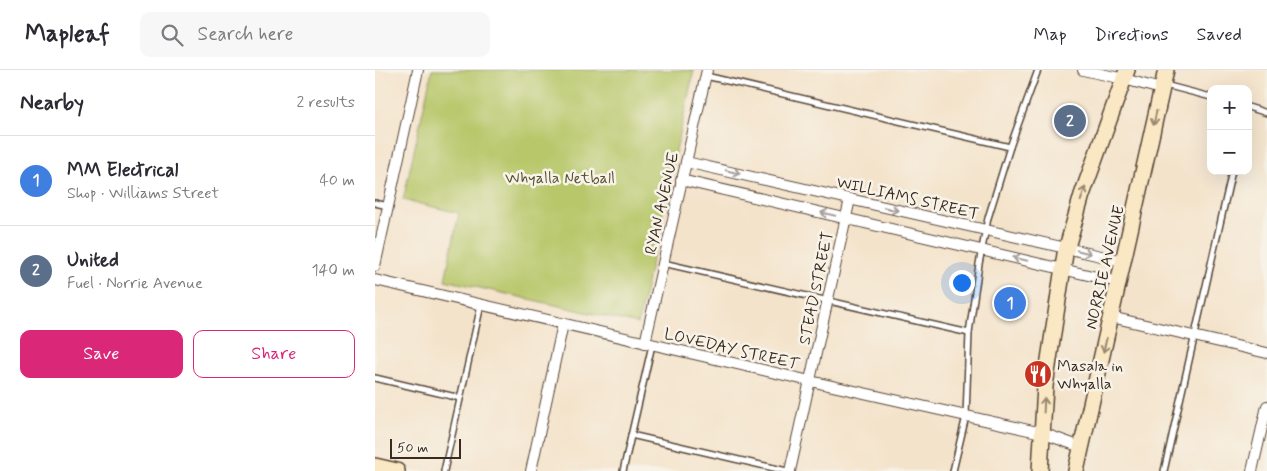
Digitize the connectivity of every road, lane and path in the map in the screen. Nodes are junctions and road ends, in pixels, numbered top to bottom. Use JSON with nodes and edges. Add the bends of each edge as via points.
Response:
{"nodes":[{"id":1,"x":418,"y":70,"type":"edge"},
{"id":2,"x":1038,"y":70,"type":"edge"},
{"id":3,"x":1083,"y":70,"type":"edge"},
{"id":4,"x":706,"y":73,"type":"edge"},
{"id":5,"x":1125,"y":75,"type":"edge"},
{"id":6,"x":1163,"y":81,"type":"edge"},
{"id":7,"x":1207,"y":97,"type":"edge"},
{"id":8,"x":1252,"y":109,"type":"edge"},
{"id":9,"x":1267,"y":112,"type":"edge"},
{"id":10,"x":1010,"y":147,"type":"junction"},
{"id":11,"x":686,"y":162,"type":"junction"},
{"id":12,"x":1231,"y":175,"type":"edge"},
{"id":13,"x":681,"y":180,"type":"junction"},
{"id":14,"x":849,"y":199,"type":"junction"},
{"id":15,"x":375,"y":203,"type":"edge"},
{"id":16,"x":388,"y":206,"type":"junction"},
{"id":17,"x":846,"y":218,"type":"junction"},
{"id":18,"x":986,"y":230,"type":"junction"},
{"id":19,"x":1067,"y":248,"type":"junction"},
{"id":20,"x":982,"y":250,"type":"junction"},
{"id":21,"x":1123,"y":261,"type":"junction"},
{"id":22,"x":663,"y":263,"type":"junction"},
{"id":23,"x":375,"y":266,"type":"edge"},
{"id":24,"x":1063,"y":269,"type":"junction"},
{"id":25,"x":375,"y":280,"type":"edge"},
{"id":26,"x":1119,"y":282,"type":"junction"},
{"id":27,"x":828,"y":301,"type":"junction"},
{"id":28,"x":481,"y":305,"type":"junction"},
{"id":29,"x":1111,"y":317,"type":"junction"},
{"id":30,"x":563,"y":324,"type":"junction"},
{"id":31,"x":969,"y":332,"type":"junction"},
{"id":32,"x":1195,"y":336,"type":"junction"},
{"id":33,"x":648,"y":344,"type":"junction"},
{"id":34,"x":1267,"y":353,"type":"edge"},
{"id":35,"x":375,"y":378,"type":"edge"},
{"id":36,"x":810,"y":382,"type":"junction"},
{"id":37,"x":460,"y":398,"type":"junction"},
{"id":38,"x":1267,"y":406,"type":"edge"},
{"id":39,"x":966,"y":416,"type":"junction"},
{"id":40,"x":1043,"y":433,"type":"junction"},
{"id":41,"x":631,"y":435,"type":"junction"},
{"id":42,"x":1081,"y":447,"type":"junction"},
{"id":43,"x":375,"y":466,"type":"edge"},
{"id":44,"x":397,"y":471,"type":"edge"},
{"id":45,"x":444,"y":471,"type":"edge"},
{"id":46,"x":531,"y":471,"type":"edge"},
{"id":47,"x":623,"y":471,"type":"edge"},
{"id":48,"x":788,"y":471,"type":"edge"},
{"id":49,"x":953,"y":471,"type":"edge"},
{"id":50,"x":1040,"y":471,"type":"edge"},
{"id":51,"x":1076,"y":471,"type":"edge"},
{"id":52,"x":1164,"y":471,"type":"edge"},
{"id":53,"x":1252,"y":471,"type":"edge"}],
"edges":[{"from":1,"to":16,"type":"street"},
{"from":2,"to":10,"type":"lane"},
{"from":3,"to":5,"type":"street"},
{"from":4,"to":10,"type":"lane"},
{"from":4,"to":11,"type":"street","name":"RYAN AVENUE"},
{"from":5,"to":6,"type":"street"},
{"from":19,"to":5,"type":"main road","one_way":true,"via":[[1082,195]]},
{"from":6,"to":7,"type":"lane"},
{"from":6,"to":21,"type":"main road","name":"NORRIE AVENUE","one_way":true},
{"from":8,"to":9,"type":"lane"},
{"from":10,"to":18,"type":"lane"},
{"from":11,"to":13,"type":"street","name":"RYAN AVENUE"},
{"from":11,"to":14,"type":"street","name":"WILLIAMS STREET","one_way":true},
{"from":12,"to":32,"type":"lane"},
{"from":17,"to":13,"type":"street","one_way":true},
{"from":13,"to":22,"type":"street","name":"RYAN AVENUE"},
{"from":14,"to":17,"type":"street","name":"STEAD STREET"},
{"from":14,"to":18,"type":"street","name":"WILLIAMS STREET","one_way":true},
{"from":15,"to":16,"type":"lane"},
{"from":16,"to":23,"type":"street"},
{"from":17,"to":20,"type":"street"},
{"from":17,"to":27,"type":"street","name":"STEAD STREET"},
{"from":18,"to":19,"type":"street","name":"WILLIAMS STREET"},
{"from":18,"to":20,"type":"lane"},
{"from":19,"to":21,"type":"street","name":"WILLIAMS STREET","one_way":true},
{"from":19,"to":24,"type":"main road"},
{"from":24,"to":20,"type":"street","one_way":true},
{"from":20,"to":31,"type":"lane"},
{"from":21,"to":26,"type":"main road","name":"NORRIE AVENUE"},
{"from":22,"to":27,"type":"lane"},
{"from":22,"to":33,"type":"street","name":"RYAN AVENUE"},
{"from":24,"to":26,"type":"street"},
{"from":40,"to":24,"type":"main road","one_way":true,"via":[[1045,386]]},
{"from":25,"to":28,"type":"street","name":"LOVEDAY STREET"},
{"from":26,"to":29,"type":"main road","name":"NORRIE AVENUE"},
{"from":27,"to":31,"type":"lane"},
{"from":27,"to":36,"type":"street","name":"STEAD STREET"},
{"from":28,"to":30,"type":"street","name":"LOVEDAY STREET"},
{"from":28,"to":37,"type":"lane"},
{"from":29,"to":32,"type":"street"},
{"from":29,"to":42,"type":"main road","name":"NORRIE AVENUE","one_way":true},
{"from":30,"to":33,"type":"street","name":"LOVEDAY STREET"},
{"from":30,"to":46,"type":"street"},
{"from":31,"to":39,"type":"lane"},
{"from":32,"to":34,"type":"street"},
{"from":32,"to":52,"type":"lane"},
{"from":33,"to":36,"type":"street","name":"LOVEDAY STREET"},
{"from":33,"to":41,"type":"lane"},
{"from":35,"to":37,"type":"lane"},
{"from":36,"to":39,"type":"street","name":"LOVEDAY STREET"},
{"from":36,"to":48,"type":"street","name":"STEAD STREET"},
{"from":37,"to":45,"type":"lane"},
{"from":38,"to":53,"type":"street"},
{"from":39,"to":40,"type":"street","name":"LOVEDAY STREET"},
{"from":39,"to":49,"type":"lane"},
{"from":40,"to":42,"type":"street","name":"LOVEDAY STREET"},
{"from":40,"to":50,"type":"main road"},
{"from":41,"to":47,"type":"lane"},
{"from":41,"to":48,"type":"lane"},
{"from":42,"to":51,"type":"main road","name":"NORRIE AVENUE"},
{"from":43,"to":44,"type":"main road"}]}
